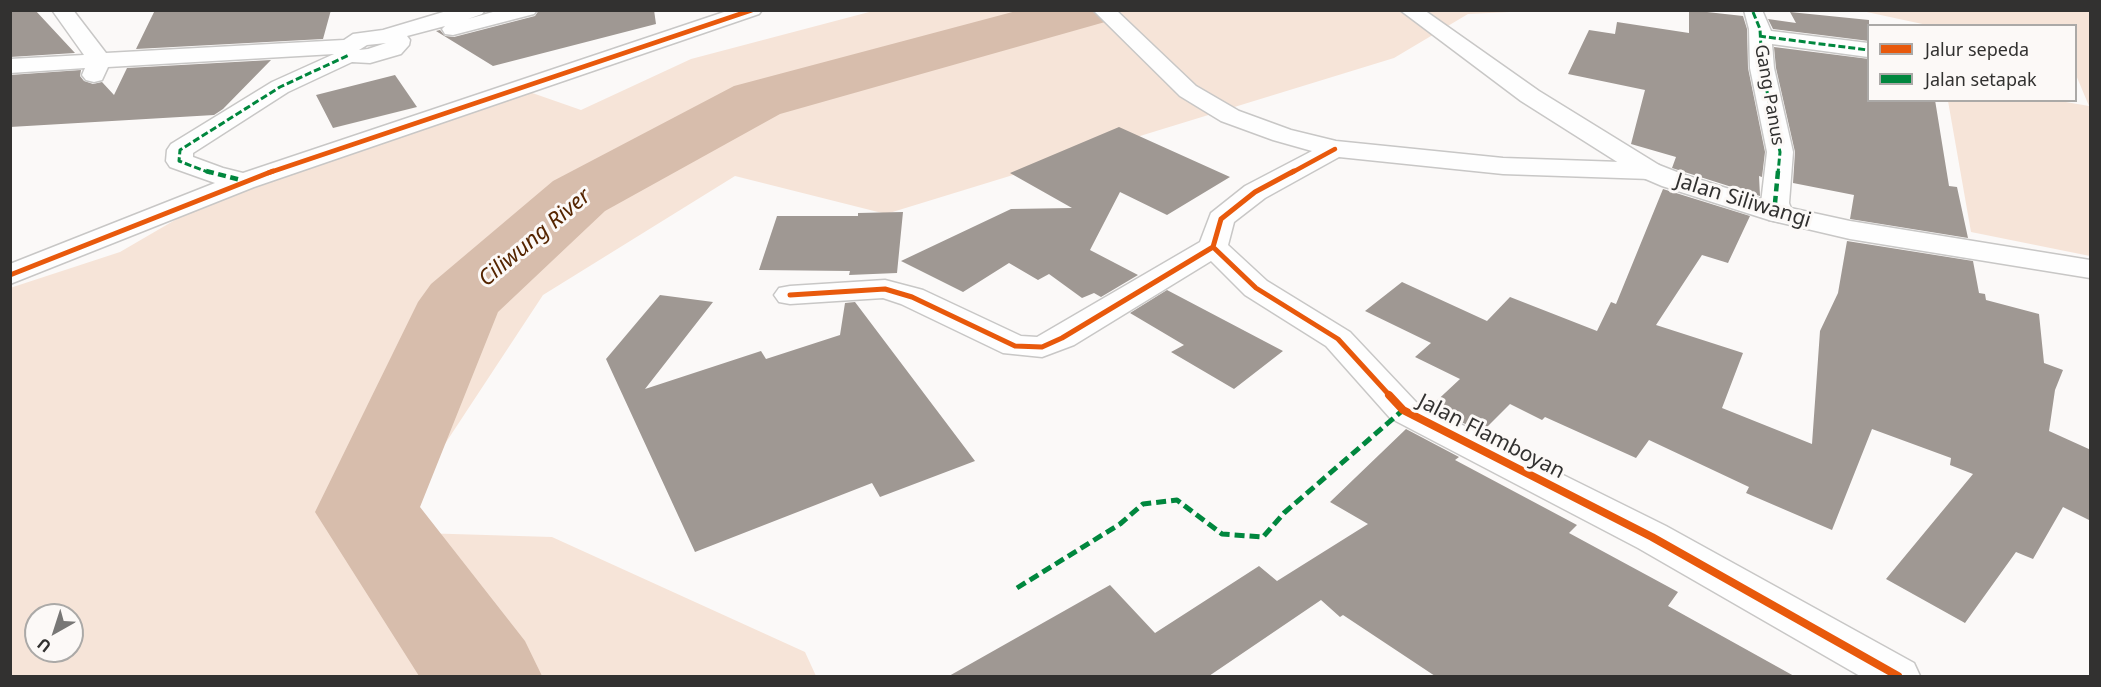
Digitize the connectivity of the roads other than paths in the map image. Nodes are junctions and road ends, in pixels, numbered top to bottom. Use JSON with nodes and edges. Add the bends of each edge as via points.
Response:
{"nodes":[{"id":1,"x":62,"y":10,"type":"edge"},
{"id":2,"x":475,"y":10,"type":"edge"},
{"id":3,"x":527,"y":10,"type":"edge"},
{"id":4,"x":752,"y":10,"type":"edge"},
{"id":5,"x":1103,"y":10,"type":"edge"},
{"id":6,"x":1410,"y":10,"type":"edge"},
{"id":7,"x":1753,"y":12,"type":"edge"},
{"id":8,"x":1759,"y":36,"type":"junction"},
{"id":9,"x":392,"y":39,"type":"junction"},
{"id":10,"x":355,"y":43,"type":"junction"},
{"id":11,"x":1867,"y":50,"type":"edge"},
{"id":12,"x":10,"y":66,"type":"edge"},
{"id":13,"x":97,"y":68,"type":"junction"},
{"id":14,"x":10,"y":85,"type":"edge"},
{"id":15,"x":1335,"y":149,"type":"junction"},
{"id":16,"x":1650,"y":171,"type":"junction"},
{"id":17,"x":244,"y":181,"type":"junction"},
{"id":18,"x":1779,"y":214,"type":"junction"},
{"id":19,"x":1213,"y":247,"type":"junction"},
{"id":20,"x":2091,"y":269,"type":"edge"},
{"id":21,"x":10,"y":275,"type":"edge"},
{"id":22,"x":790,"y":295,"type":"dead end"},
{"id":23,"x":1898,"y":676,"type":"edge"}],
"edges":[{"from":1,"to":13,"type":"street"},
{"from":2,"to":9,"type":"street"},
{"from":3,"to":9,"type":"street"},
{"from":4,"to":17,"type":"street"},
{"from":5,"to":15,"type":"street","via":[[1188,91],[1230,116]]},
{"from":6,"to":16,"type":"street","name":"Jalan Siliwangi","via":[[1530,96]]},
{"from":7,"to":8,"type":"street","name":"Gang Panus"},
{"from":8,"to":11,"type":"street"},
{"from":8,"to":18,"type":"street","name":"Gang Panus","via":[[1780,152],[1775,202]]},
{"from":9,"to":10,"type":"street"},
{"from":10,"to":13,"type":"street","via":[[300,61]]},
{"from":10,"to":17,"type":"street","via":[[180,150],[179,161]]},
{"from":12,"to":13,"type":"street"},
{"from":13,"to":14,"type":"street"},
{"from":15,"to":16,"type":"street","via":[[1503,166]]},
{"from":15,"to":19,"type":"street","via":[[1255,192],[1221,219]]},
{"from":16,"to":18,"type":"street","name":"Jalan Siliwangi","via":[[1709,194]]},
{"from":17,"to":21,"type":"street"},
{"from":18,"to":20,"type":"street","name":"Jalan Siliwangi","via":[[1861,232]]},
{"from":19,"to":22,"type":"street","via":[[1042,347],[1015,346],[912,297],[885,289]]},
{"from":19,"to":23,"type":"street","name":"Jalan Flamboyan","via":[[1256,288],[1338,339],[1403,410],[1652,537]]}]}
